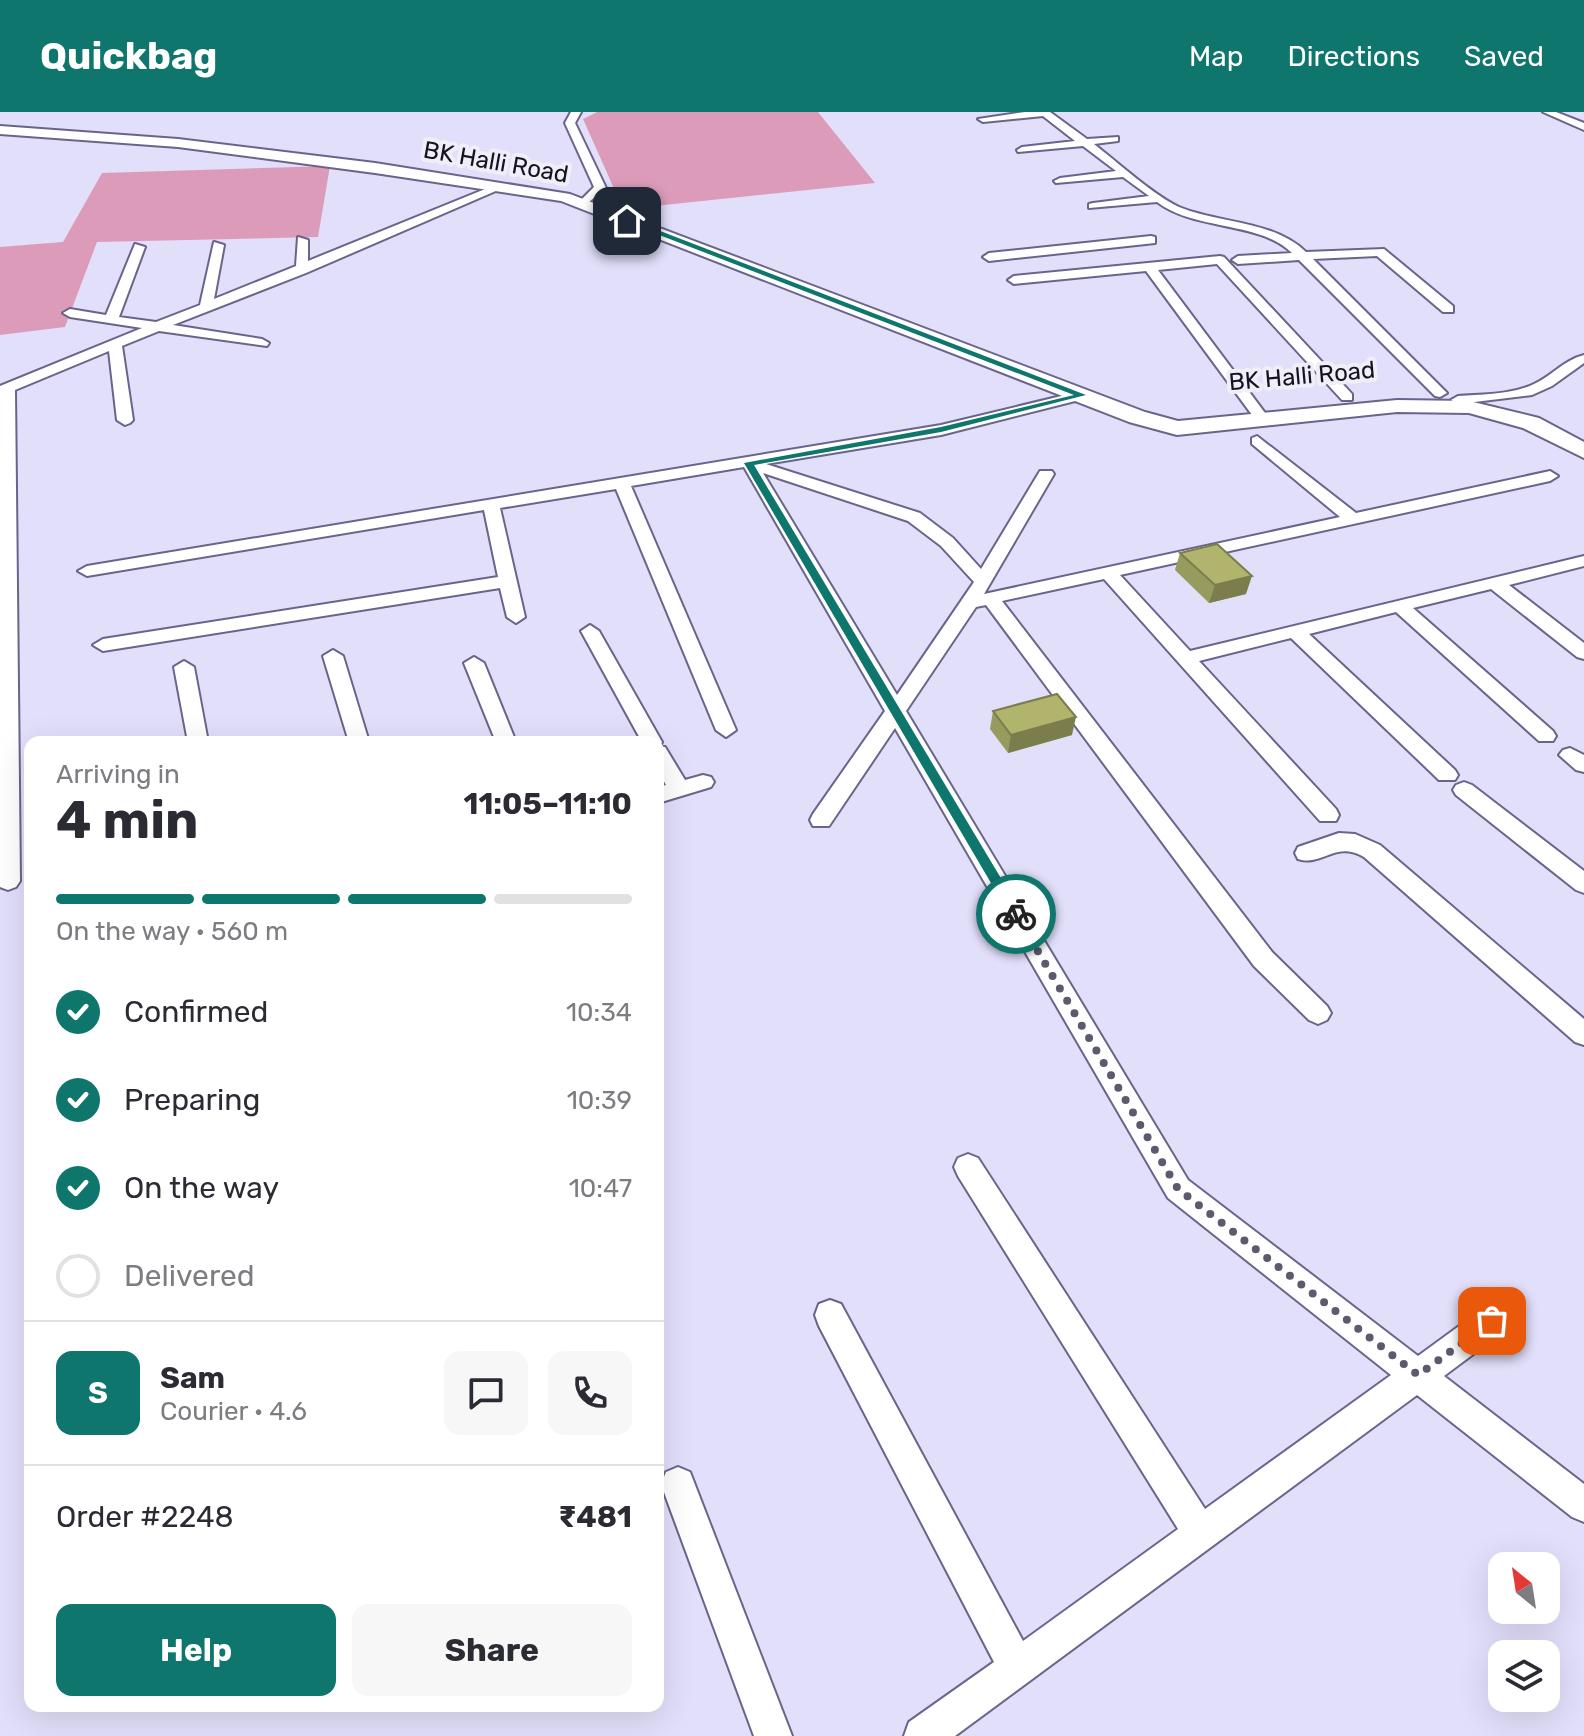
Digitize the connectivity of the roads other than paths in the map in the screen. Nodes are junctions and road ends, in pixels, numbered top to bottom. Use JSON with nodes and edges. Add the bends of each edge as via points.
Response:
{"nodes":[{"id":1,"x":576,"y":112,"type":"edge"},
{"id":2,"x":1045,"y":112,"type":"edge"},
{"id":3,"x":1548,"y":112,"type":"edge"},
{"id":4,"x":560,"y":116,"type":"edge"},
{"id":5,"x":983,"y":119,"type":"dead end"},
{"id":6,"x":1584,"y":127,"type":"edge"},
{"id":7,"x":0,"y":130,"type":"edge"},
{"id":8,"x":1114,"y":139,"type":"dead end"},
{"id":9,"x":1086,"y":142,"type":"junction"},
{"id":10,"x":568,"y":150,"type":"dead end"},
{"id":11,"x":1022,"y":150,"type":"dead end"},
{"id":12,"x":1126,"y":173,"type":"junction"},
{"id":13,"x":1060,"y":181,"type":"dead end"},
{"id":14,"x":499,"y":187,"type":"junction"},
{"id":15,"x":580,"y":198,"type":"junction"},
{"id":16,"x":1160,"y":198,"type":"junction"},
{"id":17,"x":1093,"y":206,"type":"dead end"},
{"id":18,"x":1129,"y":229,"type":"dead end"},
{"id":19,"x":302,"y":240,"type":"dead end"},
{"id":20,"x":218,"y":245,"type":"dead end"},
{"id":21,"x":1162,"y":245,"type":"junction"},
{"id":22,"x":139,"y":247,"type":"dead end"},
{"id":23,"x":1303,"y":256,"type":"junction"},
{"id":24,"x":989,"y":257,"type":"dead end"},
{"id":25,"x":1238,"y":260,"type":"dead end"},
{"id":26,"x":1197,"y":262,"type":"junction"},
{"id":27,"x":1149,"y":267,"type":"junction"},
{"id":28,"x":302,"y":270,"type":"junction"},
{"id":29,"x":1014,"y":280,"type":"dead end"},
{"id":30,"x":206,"y":307,"type":"junction"},
{"id":31,"x":1448,"y":309,"type":"dead end"},
{"id":32,"x":70,"y":313,"type":"dead end"},
{"id":33,"x":111,"y":319,"type":"junction"},
{"id":34,"x":158,"y":327,"type":"junction"},
{"id":35,"x":262,"y":343,"type":"dead end"},
{"id":36,"x":115,"y":344,"type":"junction"},
{"id":37,"x":1584,"y":359,"type":"edge"},
{"id":38,"x":4,"y":390,"type":"edge"},
{"id":39,"x":1082,"y":395,"type":"junction"},
{"id":40,"x":1347,"y":397,"type":"junction"},
{"id":41,"x":1456,"y":400,"type":"junction"},
{"id":42,"x":125,"y":420,"type":"dead end"},
{"id":43,"x":1257,"y":422,"type":"junction"},
{"id":44,"x":1584,"y":451,"type":"edge"},
{"id":45,"x":749,"y":463,"type":"junction"},
{"id":46,"x":1046,"y":474,"type":"dead end"},
{"id":47,"x":1550,"y":476,"type":"dead end"},
{"id":48,"x":622,"y":483,"type":"junction"},
{"id":49,"x":491,"y":505,"type":"junction"},
{"id":50,"x":1354,"y":520,"type":"junction"},
{"id":51,"x":1584,"y":561,"type":"edge"},
{"id":52,"x":87,"y":571,"type":"dead end"},
{"id":53,"x":1108,"y":573,"type":"junction"},
{"id":54,"x":508,"y":581,"type":"junction"},
{"id":55,"x":1495,"y":583,"type":"junction"},
{"id":56,"x":981,"y":594,"type":"junction"},
{"id":57,"x":1400,"y":606,"type":"junction"},
{"id":58,"x":516,"y":617,"type":"dead end"},
{"id":59,"x":590,"y":631,"type":"dead end"},
{"id":60,"x":1296,"y":632,"type":"junction"},
{"id":61,"x":103,"y":645,"type":"dead end"},
{"id":62,"x":1584,"y":653,"type":"edge"},
{"id":63,"x":333,"y":656,"type":"dead end"},
{"id":64,"x":1186,"y":658,"type":"junction"},
{"id":65,"x":474,"y":663,"type":"dead end"},
{"id":66,"x":184,"y":667,"type":"dead end"},
{"id":67,"x":896,"y":710,"type":"junction"},
{"id":68,"x":726,"y":730,"type":"dead end"},
{"id":69,"x":197,"y":736,"type":"edge"},
{"id":70,"x":357,"y":736,"type":"edge"},
{"id":71,"x":504,"y":736,"type":"edge"},
{"id":72,"x":649,"y":736,"type":"edge"},
{"id":73,"x":1546,"y":736,"type":"dead end"},
{"id":74,"x":703,"y":782,"type":"dead end"},
{"id":75,"x":24,"y":788,"type":"edge"},
{"id":76,"x":8,"y":792,"type":"junction"},
{"id":77,"x":668,"y":792,"type":"edge"},
{"id":78,"x":1328,"y":815,"type":"dead end"},
{"id":79,"x":821,"y":820,"type":"dead end"},
{"id":80,"x":4,"y":843,"type":"edge"},
{"id":81,"x":1306,"y":853,"type":"dead end"},
{"id":82,"x":8,"y":881,"type":"dead end"},
{"id":83,"x":1584,"y":884,"type":"edge"},
{"id":84,"x":1318,"y":1013,"type":"dead end"},
{"id":85,"x":1584,"y":1034,"type":"edge"},
{"id":86,"x":968,"y":1167,"type":"dead end"},
{"id":87,"x":830,"y":1315,"type":"dead end"},
{"id":88,"x":1492,"y":1321,"type":"dead end"},
{"id":89,"x":1418,"y":1375,"type":"junction"},
{"id":90,"x":678,"y":1484,"type":"dead end"},
{"id":91,"x":1584,"y":1505,"type":"edge"},
{"id":92,"x":1201,"y":1534,"type":"junction"},
{"id":93,"x":1017,"y":1668,"type":"junction"},
{"id":94,"x":773,"y":1736,"type":"edge"},
{"id":95,"x":923,"y":1736,"type":"edge"}],
"edges":[{"from":1,"to":15,"type":"street","via":[[570,123],[600,188]]},
{"from":2,"to":5,"type":"street"},
{"from":2,"to":9,"type":"street"},
{"from":3,"to":6,"type":"street"},
{"from":4,"to":10,"type":"street"},
{"from":7,"to":14,"type":"main road","name":"BK Halli Road","via":[[178,143]]},
{"from":8,"to":9,"type":"street"},
{"from":9,"to":11,"type":"street"},
{"from":9,"to":12,"type":"street"},
{"from":12,"to":13,"type":"street"},
{"from":12,"to":16,"type":"street"},
{"from":14,"to":15,"type":"main road","name":"BK Halli Road"},
{"from":14,"to":28,"type":"street"},
{"from":15,"to":39,"type":"main road","name":"BK Halli Road"},
{"from":16,"to":17,"type":"street"},
{"from":16,"to":23,"type":"street","via":[[1191,216],[1280,238]]},
{"from":18,"to":21,"type":"street"},
{"from":19,"to":28,"type":"street"},
{"from":20,"to":30,"type":"street"},
{"from":21,"to":24,"type":"street"},
{"from":21,"to":26,"type":"street"},
{"from":22,"to":33,"type":"street"},
{"from":23,"to":25,"type":"street"},
{"from":23,"to":31,"type":"street","via":[[1380,252]]},
{"from":23,"to":41,"type":"street"},
{"from":26,"to":27,"type":"street"},
{"from":26,"to":40,"type":"street","via":[[1220,260]]},
{"from":27,"to":29,"type":"street"},
{"from":27,"to":43,"type":"street"},
{"from":28,"to":30,"type":"street"},
{"from":30,"to":34,"type":"street"},
{"from":32,"to":33,"type":"street"},
{"from":33,"to":34,"type":"street"},
{"from":34,"to":35,"type":"street"},
{"from":34,"to":36,"type":"street"},
{"from":36,"to":38,"type":"street"},
{"from":36,"to":42,"type":"street"},
{"from":37,"to":41,"type":"street","via":[[1564,367],[1547,384]]},
{"from":38,"to":76,"type":"street"},
{"from":39,"to":43,"type":"main road","name":"BK Halli Road","via":[[1177,428]]},
{"from":39,"to":45,"type":"street","via":[[941,430]]},
{"from":40,"to":41,"type":"main road","name":"BK Halli Road"},
{"from":40,"to":43,"type":"main road","name":"BK Halli Road"},
{"from":41,"to":43,"type":"main road","name":"BK Halli Road"},
{"from":41,"to":44,"type":"main road","name":"BK Halli Road","via":[[1531,423]]},
{"from":43,"to":50,"type":"street"},
{"from":45,"to":48,"type":"street"},
{"from":45,"to":56,"type":"street","via":[[914,517],[947,542]]},
{"from":45,"to":67,"type":"street"},
{"from":46,"to":56,"type":"street"},
{"from":47,"to":50,"type":"street"},
{"from":48,"to":49,"type":"street"},
{"from":48,"to":68,"type":"street"},
{"from":49,"to":52,"type":"street"},
{"from":49,"to":54,"type":"street"},
{"from":50,"to":53,"type":"street"},
{"from":51,"to":55,"type":"street"},
{"from":53,"to":56,"type":"street"},
{"from":53,"to":64,"type":"street"},
{"from":54,"to":58,"type":"street"},
{"from":54,"to":61,"type":"street"},
{"from":55,"to":57,"type":"street"},
{"from":55,"to":62,"type":"street"},
{"from":56,"to":67,"type":"street"},
{"from":56,"to":84,"type":"street","via":[[1263,959]]},
{"from":57,"to":60,"type":"street"},
{"from":57,"to":73,"type":"street"},
{"from":59,"to":72,"type":"street"},
{"from":60,"to":64,"type":"street"},
{"from":60,"to":83,"type":"street","via":[[1455,782]]},
{"from":63,"to":70,"type":"street"},
{"from":64,"to":78,"type":"street"},
{"from":65,"to":71,"type":"street"},
{"from":66,"to":69,"type":"street"},
{"from":67,"to":79,"type":"street"},
{"from":67,"to":89,"type":"street","via":[[1178,1189]]},
{"from":74,"to":77,"type":"street"},
{"from":75,"to":76,"type":"street"},
{"from":76,"to":80,"type":"street"},
{"from":80,"to":82,"type":"street"},
{"from":81,"to":85,"type":"street","via":[[1355,840],[1372,851]]},
{"from":86,"to":92,"type":"street"},
{"from":87,"to":93,"type":"street"},
{"from":88,"to":89,"type":"street"},
{"from":89,"to":91,"type":"street"},
{"from":89,"to":92,"type":"street"},
{"from":90,"to":94,"type":"street"},
{"from":92,"to":93,"type":"street"},
{"from":93,"to":95,"type":"street"}]}
